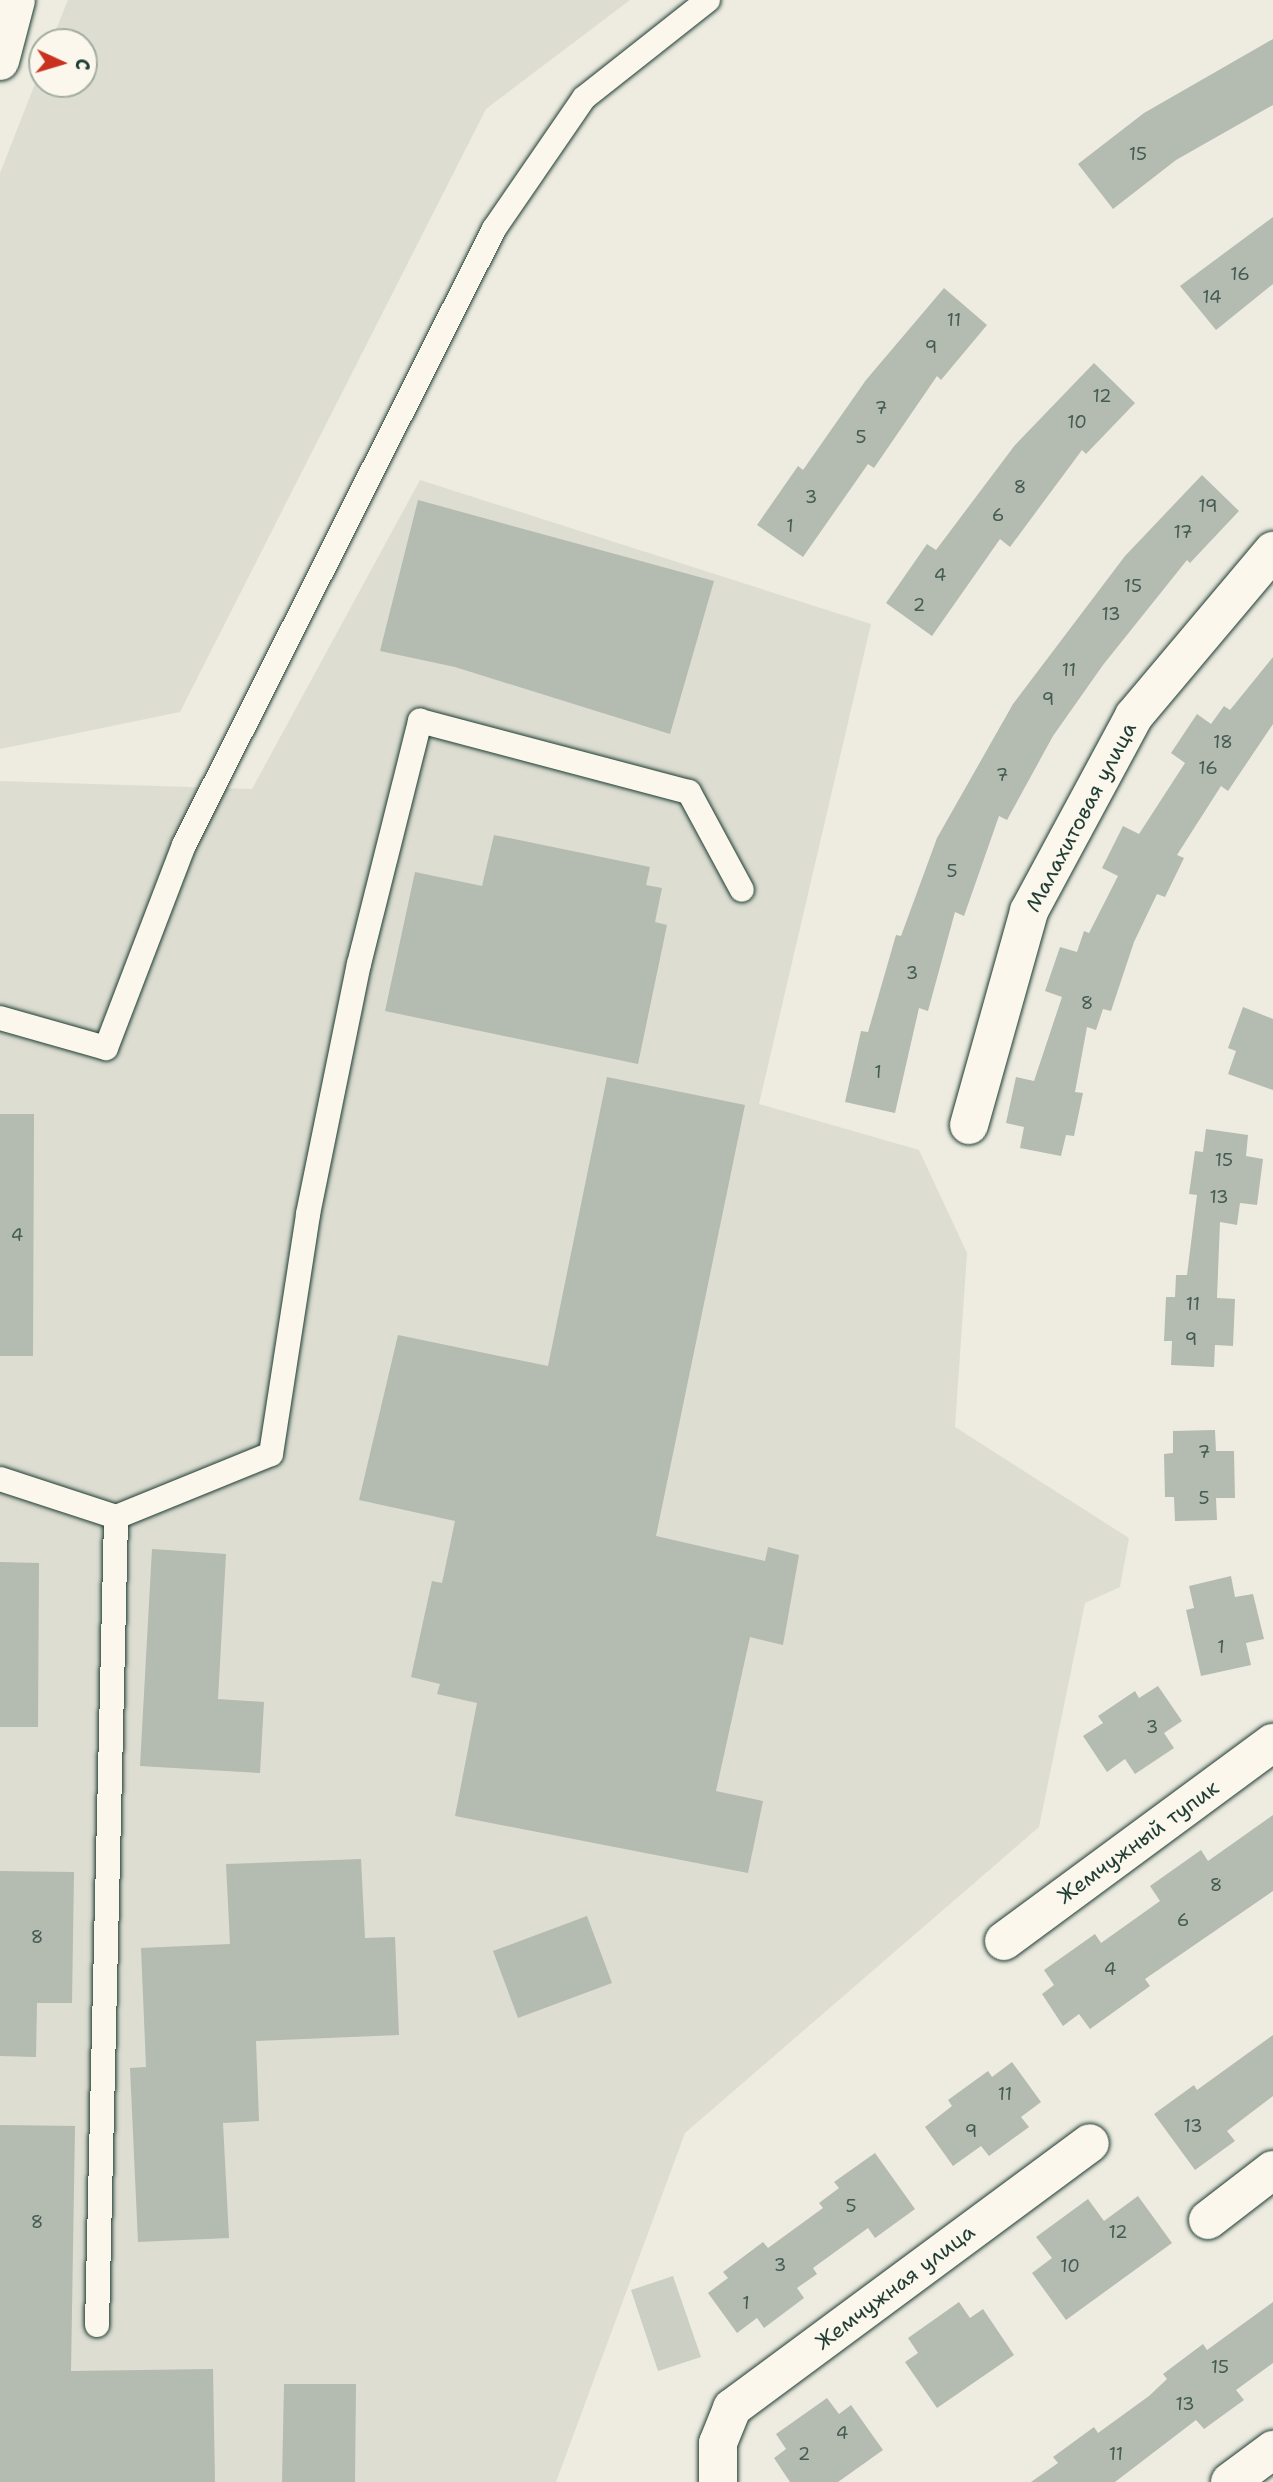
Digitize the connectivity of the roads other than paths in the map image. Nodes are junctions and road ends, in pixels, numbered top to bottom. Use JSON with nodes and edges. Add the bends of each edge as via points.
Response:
{"nodes":[{"id":1,"x":16,"y":0,"type":"edge"},
{"id":2,"x":708,"y":0,"type":"edge"},
{"id":3,"x":0,"y":61,"type":"edge"},
{"id":4,"x":1273,"y":551,"type":"edge"},
{"id":5,"x":742,"y":890,"type":"dead end"},
{"id":6,"x":0,"y":1018,"type":"edge"},
{"id":7,"x":969,"y":1125,"type":"dead end"},
{"id":8,"x":0,"y":1479,"type":"edge"},
{"id":9,"x":116,"y":1517,"type":"junction"},
{"id":10,"x":1273,"y":1743,"type":"edge"},
{"id":11,"x":1004,"y":1941,"type":"dead end"},
{"id":12,"x":1090,"y":2143,"type":"dead end"},
{"id":13,"x":1273,"y":2170,"type":"edge"},
{"id":14,"x":1208,"y":2220,"type":"dead end"},
{"id":15,"x":97,"y":2325,"type":"dead end"},
{"id":16,"x":1273,"y":2450,"type":"edge"},
{"id":17,"x":718,"y":2482,"type":"edge"},
{"id":18,"x":1230,"y":2482,"type":"edge"}],
"edges":[{"from":1,"to":3,"type":"street"},
{"from":2,"to":6,"type":"lane","via":[[584,98],[494,229],[184,845],[106,1048]]},
{"from":4,"to":7,"type":"street","name":"Малахитовая улица","via":[[1134,716],[1029,911]]},
{"from":5,"to":9,"type":"lane","via":[[689,792],[421,722],[359,964],[308,1214],[271,1454]]},
{"from":8,"to":9,"type":"lane"},
{"from":9,"to":15,"type":"lane"},
{"from":10,"to":11,"type":"street","name":"Жемчужный тупик"},
{"from":12,"to":17,"type":"street","name":"Жемчужная улица","via":[[732,2408],[718,2444]]},
{"from":13,"to":14,"type":"street"},
{"from":16,"to":18,"type":"street"}]}
